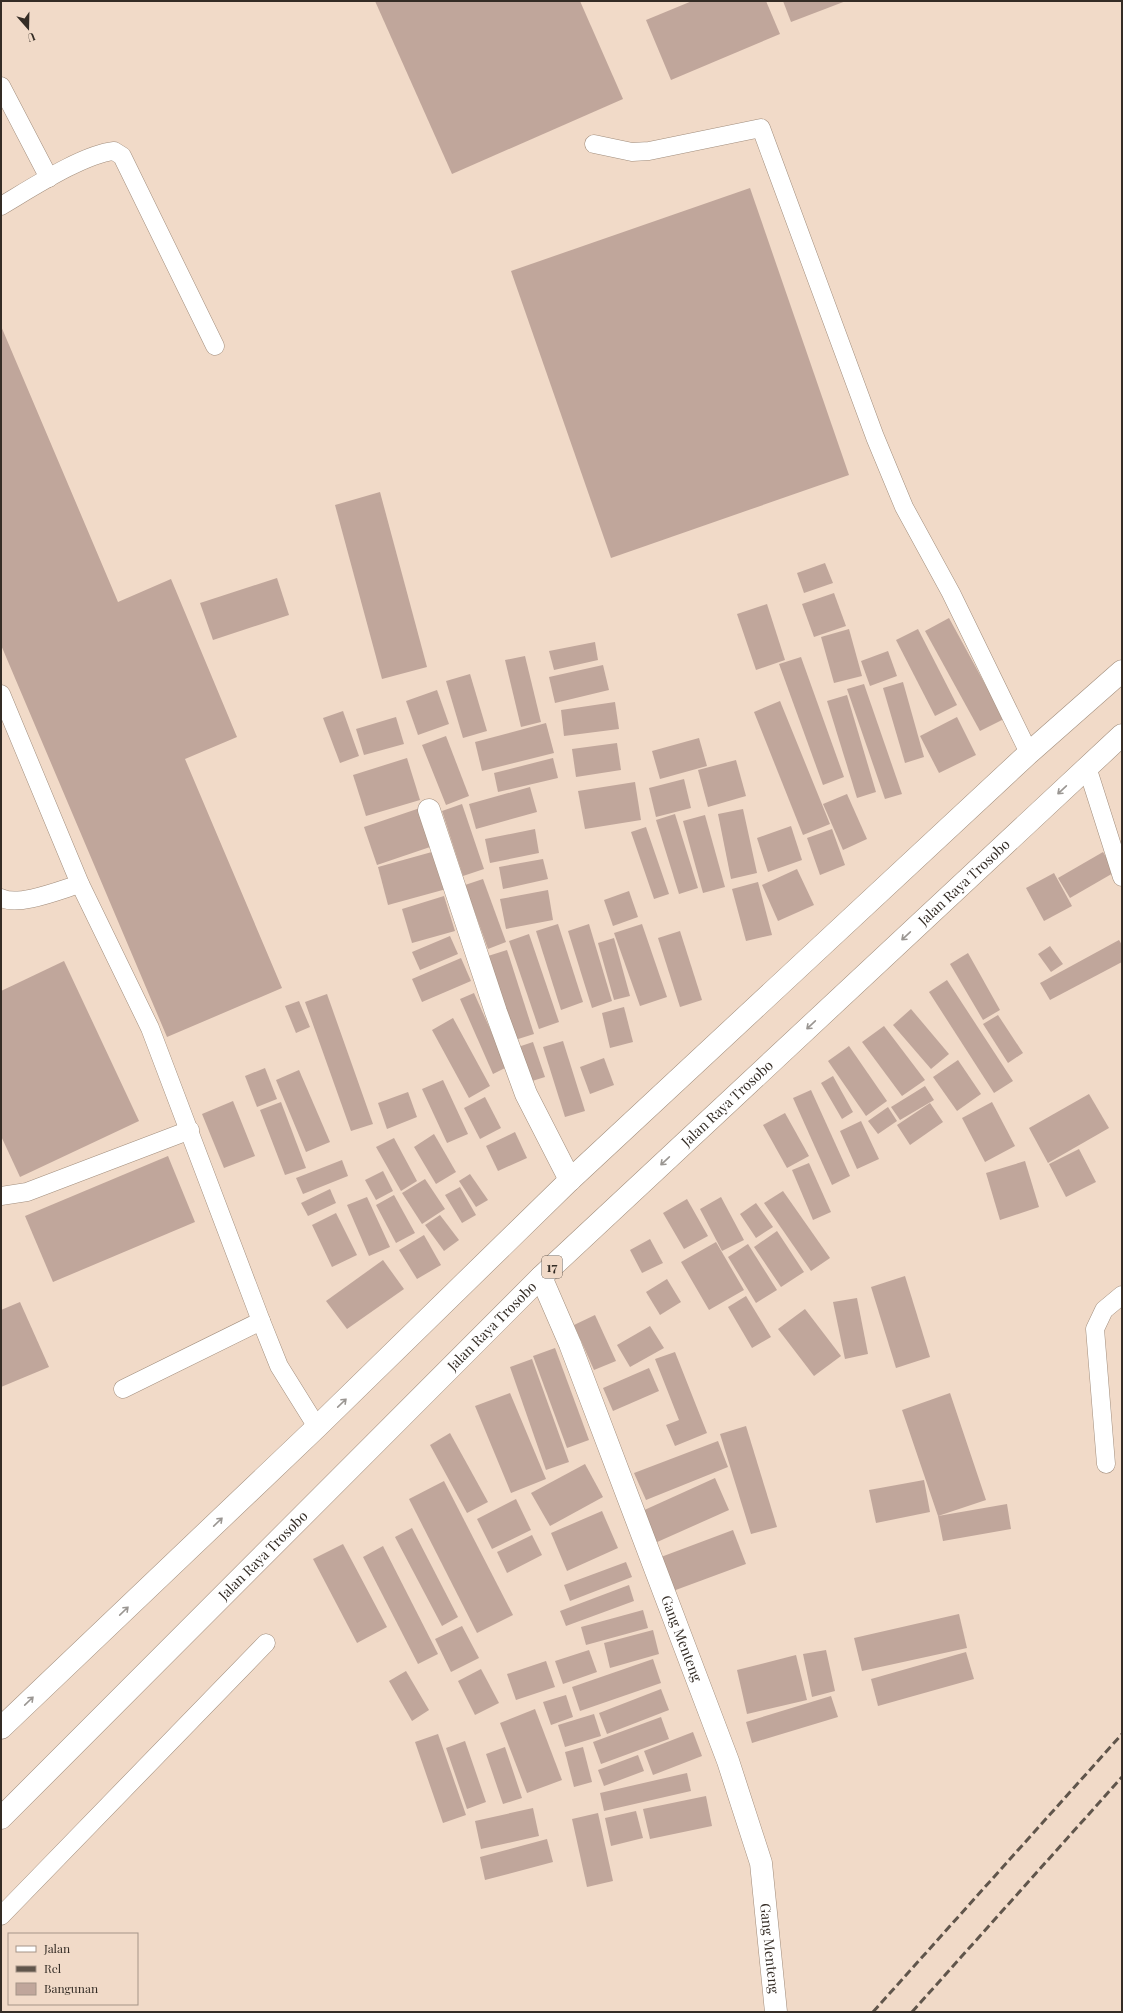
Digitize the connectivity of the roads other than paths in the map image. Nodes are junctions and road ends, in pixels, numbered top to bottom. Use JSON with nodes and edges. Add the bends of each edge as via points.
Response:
{"nodes":[{"id":1,"x":1,"y":86,"type":"edge"},
{"id":2,"x":594,"y":144,"type":"dead end"},
{"id":3,"x":49,"y":178,"type":"junction"},
{"id":4,"x":1,"y":206,"type":"edge"},
{"id":5,"x":215,"y":346,"type":"dead end"},
{"id":6,"x":1122,"y":671,"type":"edge"},
{"id":7,"x":1,"y":694,"type":"edge"},
{"id":8,"x":1122,"y":735,"type":"edge"},
{"id":9,"x":1029,"y":754,"type":"junction"},
{"id":10,"x":1087,"y":767,"type":"junction"},
{"id":11,"x":429,"y":810,"type":"dead end"},
{"id":12,"x":1122,"y":877,"type":"edge"},
{"id":13,"x":80,"y":884,"type":"junction"},
{"id":14,"x":1,"y":898,"type":"edge"},
{"id":15,"x":190,"y":1130,"type":"junction"},
{"id":16,"x":570,"y":1180,"type":"junction"},
{"id":17,"x":1,"y":1196,"type":"edge"},
{"id":18,"x":541,"y":1277,"type":"junction"},
{"id":19,"x":1122,"y":1295,"type":"edge"},
{"id":20,"x":261,"y":1321,"type":"junction"},
{"id":21,"x":123,"y":1389,"type":"dead end"},
{"id":22,"x":317,"y":1427,"type":"junction"},
{"id":23,"x":1106,"y":1464,"type":"dead end"},
{"id":24,"x":266,"y":1643,"type":"dead end"},
{"id":25,"x":1,"y":1728,"type":"edge"},
{"id":26,"x":1,"y":1818,"type":"edge"},
{"id":27,"x":1,"y":1916,"type":"edge"},
{"id":28,"x":776,"y":2012,"type":"edge"}],
"edges":[{"from":1,"to":3,"type":"lane"},
{"from":2,"to":9,"type":"lane","via":[[632,152],[649,151],[761,128],[875,437],[904,507],[951,593]]},
{"from":3,"to":4,"type":"lane"},
{"from":3,"to":5,"type":"lane","via":[[101,152],[114,151],[122,156]]},
{"from":6,"to":9,"type":"main road"},
{"from":7,"to":13,"type":"lane"},
{"from":8,"to":10,"type":"main road","name":"Jalan Raya Trosobo","number":"17"},
{"from":9,"to":16,"type":"main road"},
{"from":10,"to":12,"type":"lane"},
{"from":10,"to":18,"type":"main road","name":"Jalan Raya Trosobo","number":"17","one_way":true},
{"from":11,"to":16,"type":"main road","via":[[526,1094]]},
{"from":13,"to":14,"type":"lane","via":[[22,900],[7,901]]},
{"from":13,"to":15,"type":"lane","via":[[150,1028]]},
{"from":15,"to":17,"type":"lane","via":[[27,1192]]},
{"from":15,"to":20,"type":"lane"},
{"from":22,"to":16,"type":"main road","one_way":true},
{"from":18,"to":26,"type":"main road","name":"Jalan Raya Trosobo","number":"17"},
{"from":18,"to":28,"type":"main road","name":"Gang Menteng","via":[[570,1344],[728,1760],[761,1863]]},
{"from":19,"to":23,"type":"lane","via":[[1104,1310],[1095,1329]]},
{"from":20,"to":21,"type":"lane"},
{"from":20,"to":22,"type":"lane","via":[[279,1366]]},
{"from":25,"to":22,"type":"main road","one_way":true},
{"from":24,"to":27,"type":"lane"}]}
